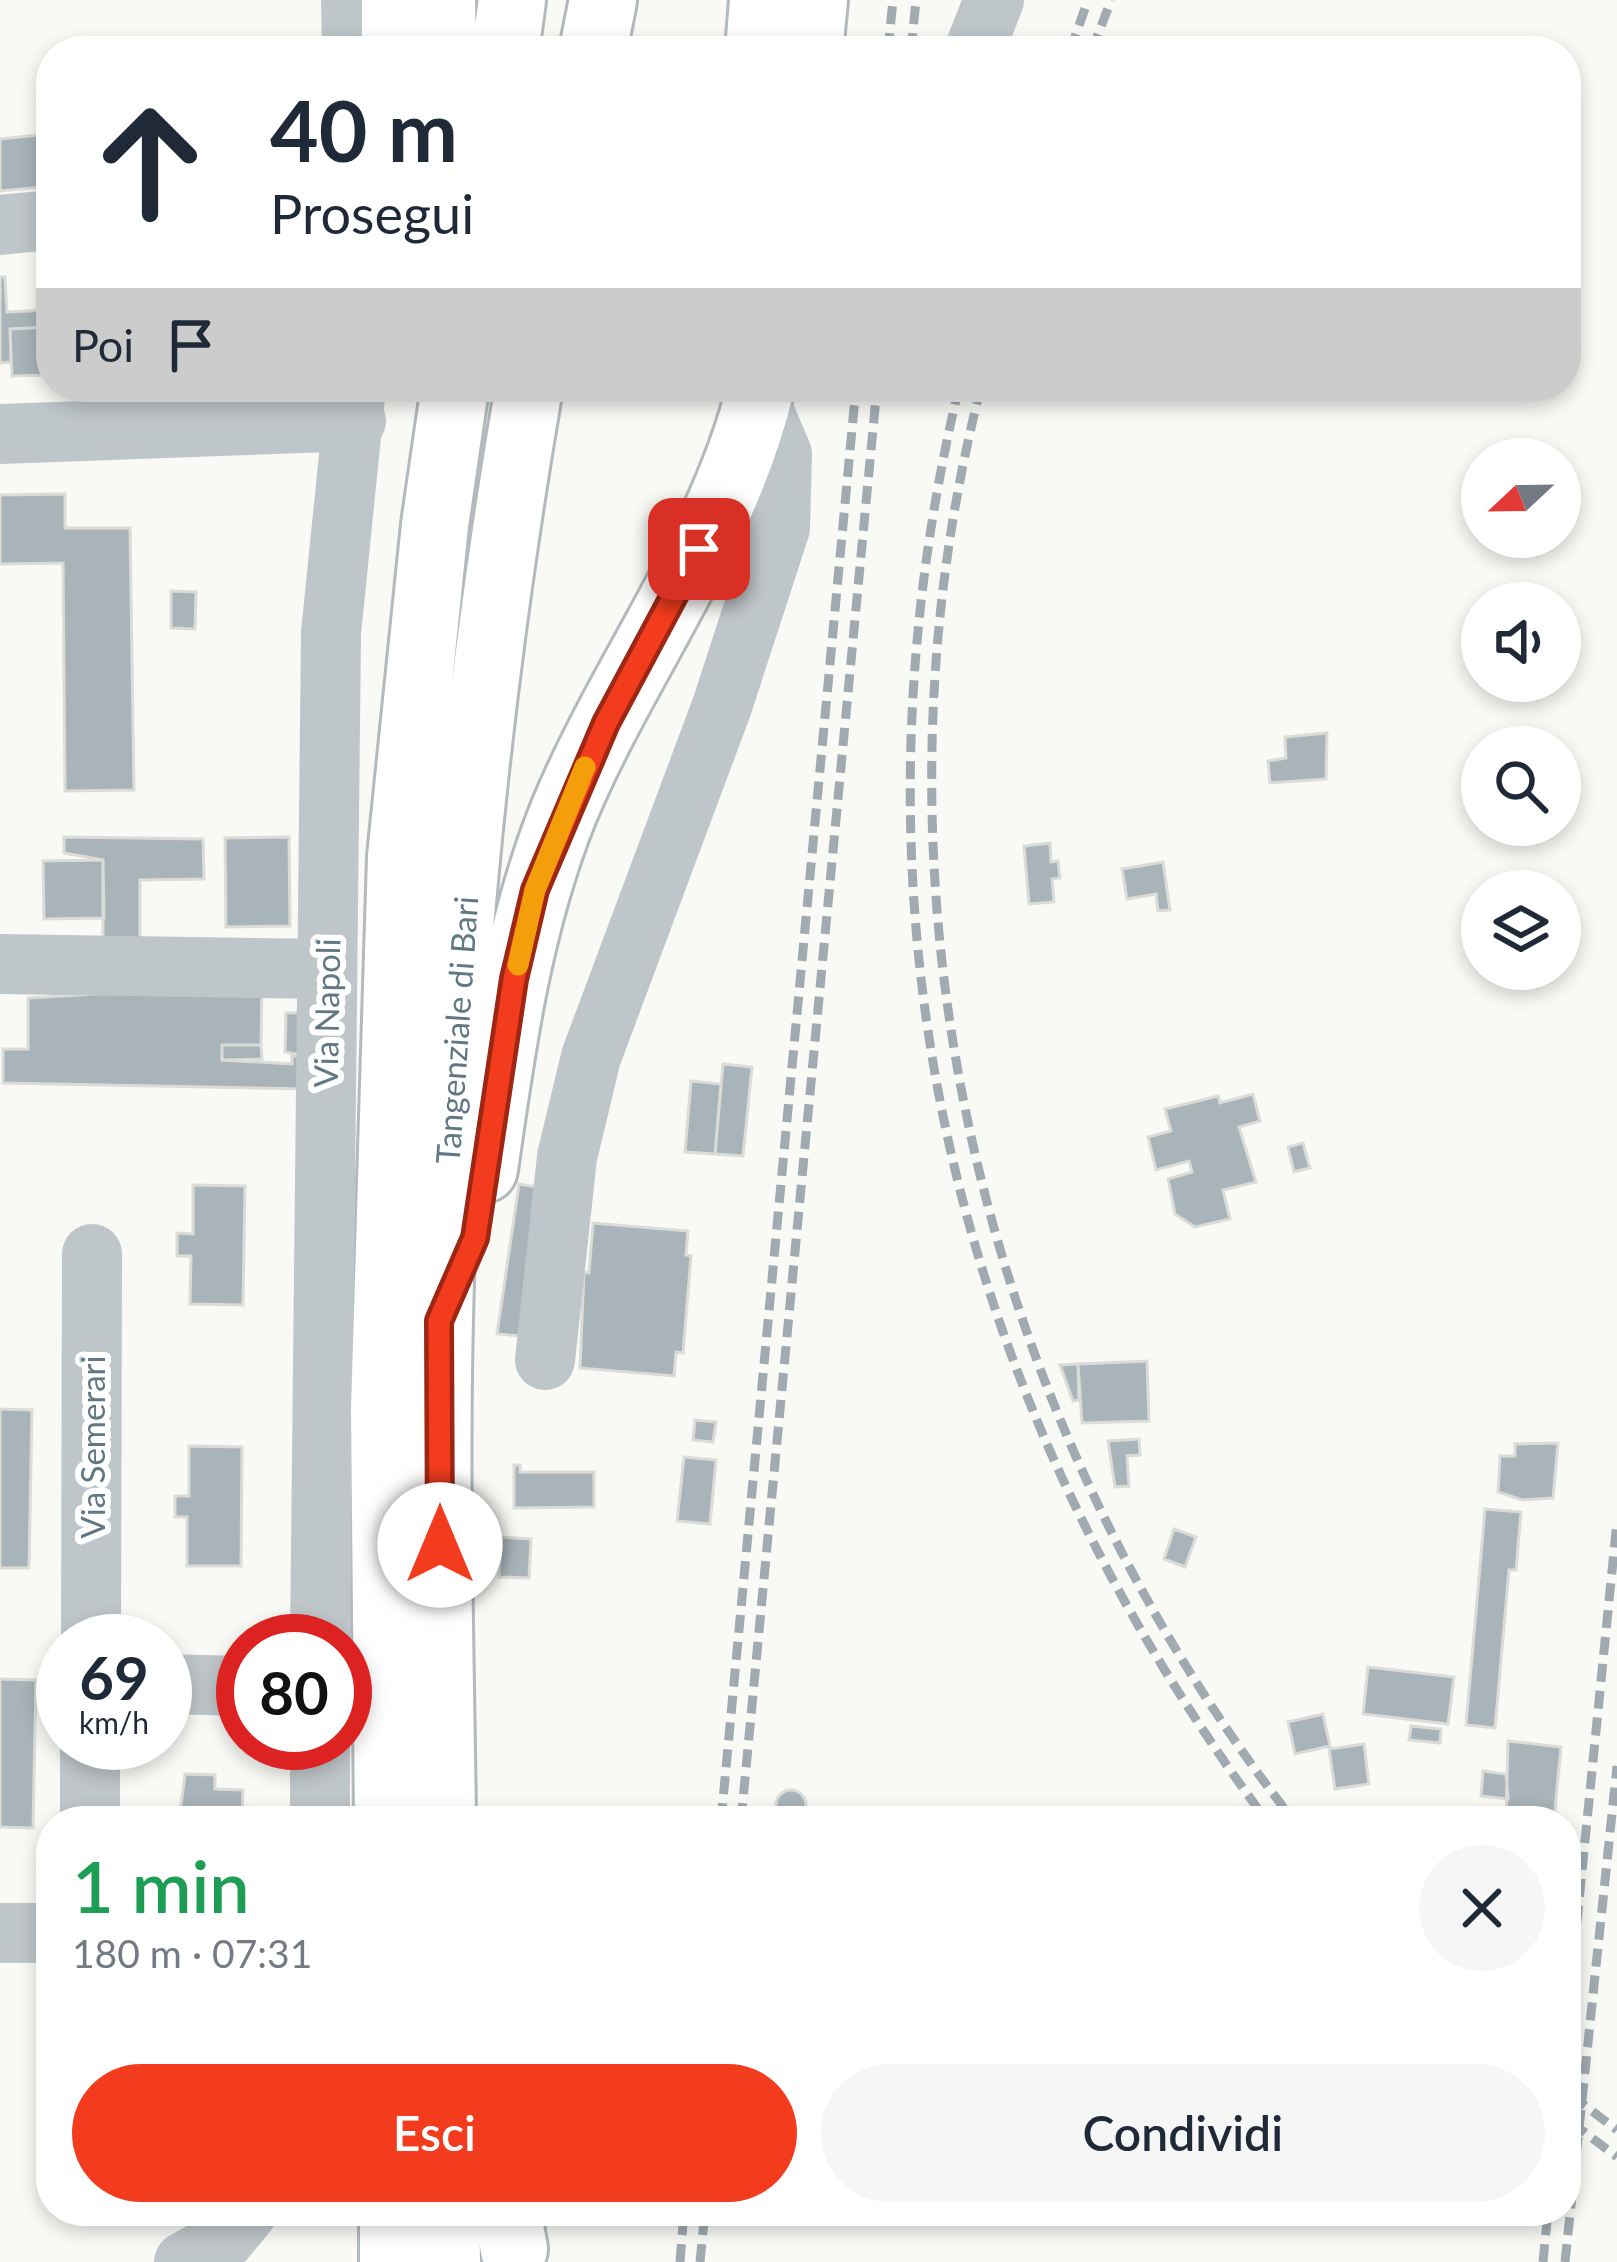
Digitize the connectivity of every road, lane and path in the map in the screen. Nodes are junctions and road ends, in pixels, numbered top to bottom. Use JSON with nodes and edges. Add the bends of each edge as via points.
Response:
{"nodes":[{"id":1,"x":351,"y":0,"type":"edge"},
{"id":2,"x":395,"y":0,"type":"edge"},
{"id":3,"x":442,"y":0,"type":"edge"},
{"id":4,"x":512,"y":0,"type":"edge"},
{"id":5,"x":603,"y":0,"type":"edge"},
{"id":6,"x":763,"y":0,"type":"edge"},
{"id":7,"x":814,"y":0,"type":"edge"},
{"id":8,"x":994,"y":0,"type":"edge"},
{"id":9,"x":352,"y":36,"type":"edge"},
{"id":10,"x":395,"y":36,"type":"edge"},
{"id":11,"x":443,"y":36,"type":"edge"},
{"id":12,"x":507,"y":36,"type":"edge"},
{"id":13,"x":596,"y":36,"type":"edge"},
{"id":14,"x":760,"y":36,"type":"edge"},
{"id":15,"x":810,"y":36,"type":"edge"},
{"id":16,"x":980,"y":36,"type":"edge"},
{"id":17,"x":36,"y":221,"type":"edge"},
{"id":18,"x":0,"y":225,"type":"edge"},
{"id":19,"x":428,"y":402,"type":"edge"},
{"id":20,"x":453,"y":402,"type":"edge"},
{"id":21,"x":526,"y":402,"type":"edge"},
{"id":22,"x":756,"y":402,"type":"edge"},
{"id":23,"x":763,"y":402,"type":"edge"},
{"id":24,"x":356,"y":404,"type":"edge"},
{"id":25,"x":0,"y":434,"type":"edge"},
{"id":26,"x":401,"y":857,"type":"junction"},
{"id":27,"x":0,"y":964,"type":"edge"},
{"id":28,"x":327,"y":969,"type":"junction"},
{"id":29,"x":92,"y":1254,"type":"dead end"},
{"id":30,"x":439,"y":1321,"type":"junction"},
{"id":31,"x":545,"y":1360,"type":"dead end"},
{"id":32,"x":440,"y":1590,"type":"junction"},
{"id":33,"x":91,"y":1614,"type":"edge"},
{"id":34,"x":320,"y":1614,"type":"edge"},
{"id":35,"x":387,"y":1702,"type":"junction"},
{"id":36,"x":91,"y":1770,"type":"edge"},
{"id":37,"x":320,"y":1770,"type":"edge"},
{"id":38,"x":90,"y":1806,"type":"edge"},
{"id":39,"x":320,"y":1806,"type":"edge"},
{"id":40,"x":363,"y":1806,"type":"edge"},
{"id":41,"x":388,"y":1806,"type":"edge"},
{"id":42,"x":442,"y":1806,"type":"edge"},
{"id":43,"x":476,"y":1806,"type":"edge"},
{"id":44,"x":0,"y":1934,"type":"edge"},
{"id":45,"x":36,"y":1934,"type":"edge"},
{"id":46,"x":236,"y":2226,"type":"edge"},
{"id":47,"x":362,"y":2226,"type":"edge"},
{"id":48,"x":393,"y":2226,"type":"edge"},
{"id":49,"x":446,"y":2226,"type":"edge"},
{"id":50,"x":184,"y":2262,"type":"edge"},
{"id":51,"x":362,"y":2262,"type":"edge"},
{"id":52,"x":393,"y":2262,"type":"edge"},
{"id":53,"x":447,"y":2262,"type":"edge"}],
"edges":[{"from":1,"to":9,"type":"street"},
{"from":2,"to":10,"type":"highway"},
{"from":3,"to":11,"type":"highway"},
{"from":4,"to":12,"type":"highway"},
{"from":5,"to":13,"type":"highway"},
{"from":6,"to":14,"type":"highway"},
{"from":7,"to":15,"type":"highway"},
{"from":8,"to":16,"type":"street"},
{"from":17,"to":18,"type":"street"},
{"from":19,"to":26,"type":"highway"},
{"from":20,"to":26,"type":"highway","name":"Tangenziale di Bari"},
{"from":21,"to":30,"type":"highway","name":"Tangenziale di Bari","via":[[503,534],[457,968]]},
{"from":22,"to":30,"type":"highway","via":[[719,511],[606,723],[535,890],[475,1238]]},
{"from":23,"to":31,"type":"street","via":[[782,454],[780,528],[591,1057],[567,1157]]},
{"from":24,"to":25,"type":"street"},
{"from":24,"to":28,"type":"street","name":"Via Napoli","via":[[331,633]]},
{"from":26,"to":35,"type":"highway","name":"Tangenziale di Bari","via":[[384,1409]]},
{"from":27,"to":28,"type":"street"},
{"from":28,"to":34,"type":"street","name":"Via Napoli"},
{"from":29,"to":33,"type":"street","name":"Via Semerari"},
{"from":30,"to":32,"type":"highway","name":"Tangenziale di Bari"},
{"from":32,"to":42,"type":"highway","name":"Tangenziale di Bari"},
{"from":32,"to":43,"type":"highway"},
{"from":35,"to":40,"type":"highway"},
{"from":35,"to":41,"type":"highway","name":"Tangenziale di Bari"},
{"from":36,"to":38,"type":"street"},
{"from":37,"to":39,"type":"street"},
{"from":44,"to":45,"type":"street"},
{"from":46,"to":50,"type":"street"},
{"from":47,"to":51,"type":"highway"},
{"from":48,"to":52,"type":"highway"},
{"from":49,"to":53,"type":"highway"}]}
